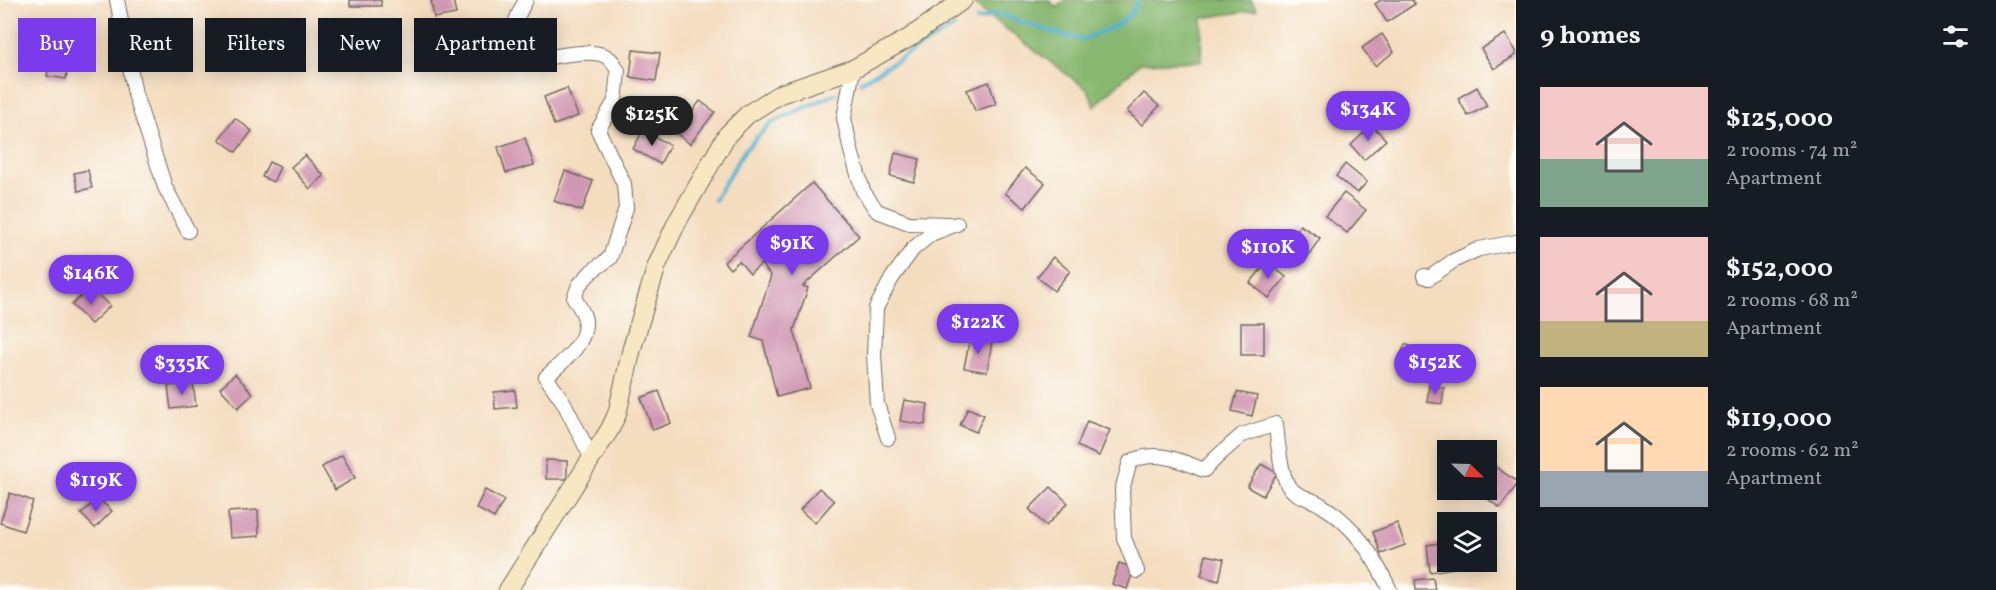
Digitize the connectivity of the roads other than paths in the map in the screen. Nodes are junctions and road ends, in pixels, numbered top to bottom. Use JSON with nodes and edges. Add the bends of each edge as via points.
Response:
{"nodes":[{"id":1,"x":117,"y":0,"type":"edge"},
{"id":2,"x":526,"y":0,"type":"edge"},
{"id":3,"x":963,"y":0,"type":"edge"},
{"id":4,"x":853,"y":69,"type":"junction"},
{"id":5,"x":188,"y":231,"type":"dead end"},
{"id":6,"x":1516,"y":242,"type":"edge"},
{"id":7,"x":1424,"y":276,"type":"dead end"},
{"id":8,"x":888,"y":438,"type":"dead end"},
{"id":9,"x":591,"y":459,"type":"junction"},
{"id":10,"x":1137,"y":571,"type":"dead end"},
{"id":11,"x":514,"y":588,"type":"edge"},
{"id":12,"x":1390,"y":590,"type":"edge"}],
"edges":[{"from":1,"to":5,"type":"street","via":[[135,94],[165,187]]},
{"from":2,"to":9,"type":"street","via":[[514,20],[514,54],[526,61],[597,53],[610,58],[618,71],[615,101],[598,130],[624,184],[626,208],[610,258],[579,285],[574,298],[585,318],[584,334],[567,358],[546,377],[564,403]]},
{"from":3,"to":4,"type":"street","via":[[909,38]]},
{"from":4,"to":8,"type":"street","via":[[844,118],[864,191],[878,211],[909,223],[957,224],[931,234],[913,249],[876,308],[877,404]]},
{"from":4,"to":9,"type":"street","via":[[780,94],[748,114],[727,135],[657,265],[617,414]]},
{"from":6,"to":7,"type":"street","via":[[1479,249],[1429,278]]},
{"from":9,"to":11,"type":"street"},
{"from":10,"to":12,"type":"street","via":[[1124,538],[1122,490],[1130,462],[1142,456],[1158,456],[1204,470],[1242,435],[1276,424],[1287,485],[1297,495],[1344,520],[1364,543]]}]}
